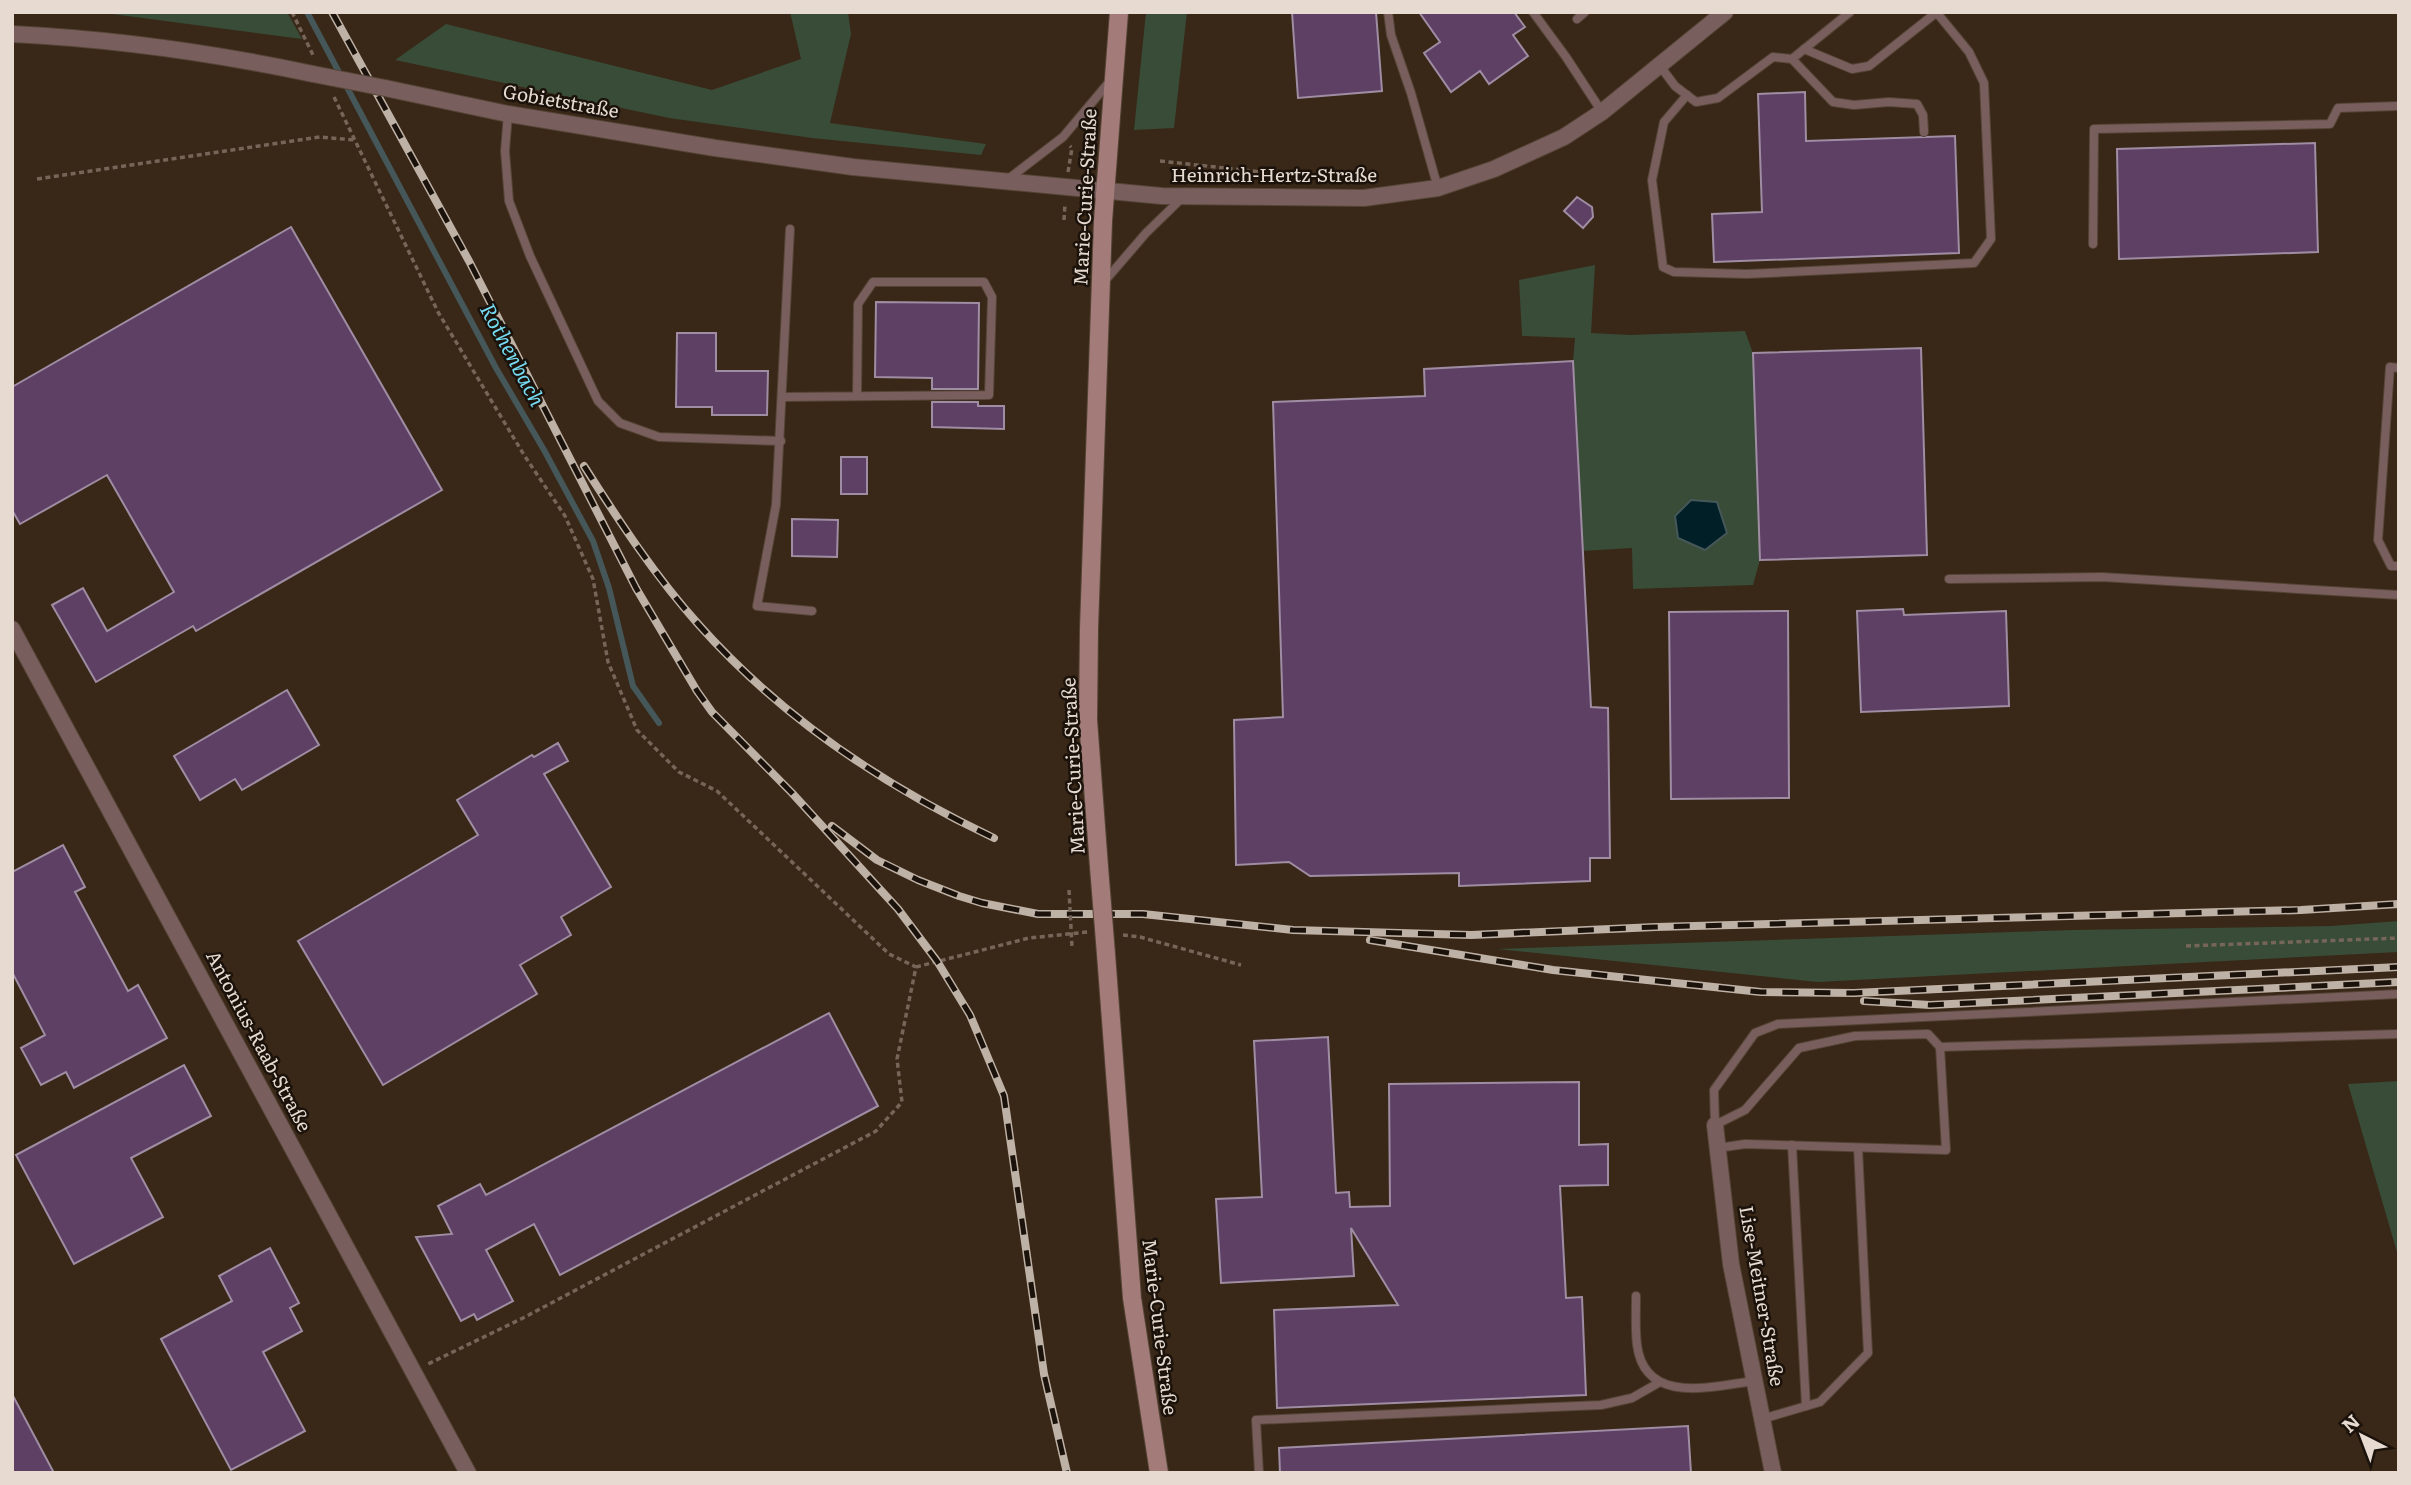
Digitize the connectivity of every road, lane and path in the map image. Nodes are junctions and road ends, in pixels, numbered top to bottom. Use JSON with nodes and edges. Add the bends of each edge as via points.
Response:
{"nodes":[{"id":1,"x":292,"y":12,"type":"edge"},
{"id":2,"x":1119,"y":12,"type":"edge"},
{"id":3,"x":1388,"y":12,"type":"edge"},
{"id":4,"x":1533,"y":12,"type":"edge"},
{"id":5,"x":1585,"y":12,"type":"edge"},
{"id":6,"x":1725,"y":12,"type":"edge"},
{"id":7,"x":1850,"y":12,"type":"edge"},
{"id":8,"x":1937,"y":12,"type":"edge"},
{"id":9,"x":1577,"y":19,"type":"dead end"},
{"id":10,"x":12,"y":34,"type":"edge"},
{"id":11,"x":1804,"y":49,"type":"junction"},
{"id":12,"x":1792,"y":59,"type":"junction"},
{"id":13,"x":314,"y":66,"type":"junction"},
{"id":14,"x":1660,"y":66,"type":"junction"},
{"id":15,"x":1114,"y":76,"type":"junction"},
{"id":16,"x":332,"y":94,"type":"dead end"},
{"id":17,"x":1687,"y":95,"type":"junction"},
{"id":18,"x":2399,"y":106,"type":"edge"},
{"id":19,"x":1602,"y":112,"type":"junction"},
{"id":20,"x":508,"y":114,"type":"junction"},
{"id":21,"x":1924,"y":132,"type":"dead end"},
{"id":22,"x":355,"y":140,"type":"junction"},
{"id":23,"x":1160,"y":161,"type":"dead end"},
{"id":24,"x":37,"y":179,"type":"dead end"},
{"id":25,"x":1005,"y":181,"type":"junction"},
{"id":26,"x":1307,"y":181,"type":"dead end"},
{"id":27,"x":1438,"y":188,"type":"junction"},
{"id":28,"x":1106,"y":191,"type":"junction"},
{"id":29,"x":1183,"y":197,"type":"junction"},
{"id":30,"x":790,"y":229,"type":"dead end"},
{"id":31,"x":2093,"y":244,"type":"dead end"},
{"id":32,"x":1101,"y":285,"type":"junction"},
{"id":33,"x":2399,"y":368,"type":"edge"},
{"id":34,"x":857,"y":396,"type":"junction"},
{"id":35,"x":783,"y":397,"type":"junction"},
{"id":36,"x":781,"y":441,"type":"junction"},
{"id":37,"x":2399,"y":566,"type":"edge"},
{"id":38,"x":1949,"y":579,"type":"dead end"},
{"id":39,"x":2399,"y":595,"type":"edge"},
{"id":40,"x":812,"y":611,"type":"dead end"},
{"id":41,"x":12,"y":629,"type":"edge"},
{"id":42,"x":1069,"y":890,"type":"dead end"},
{"id":43,"x":1089,"y":932,"type":"dead end"},
{"id":44,"x":1114,"y":934,"type":"dead end"},
{"id":45,"x":2399,"y":938,"type":"edge"},
{"id":46,"x":2186,"y":946,"type":"dead end"},
{"id":47,"x":1072,"y":947,"type":"dead end"},
{"id":48,"x":1241,"y":965,"type":"dead end"},
{"id":49,"x":916,"y":967,"type":"junction"},
{"id":50,"x":2399,"y":994,"type":"edge"},
{"id":51,"x":2399,"y":1034,"type":"edge"},
{"id":52,"x":1940,"y":1047,"type":"junction"},
{"id":53,"x":1715,"y":1125,"type":"junction"},
{"id":54,"x":1792,"y":1145,"type":"junction"},
{"id":55,"x":1858,"y":1147,"type":"junction"},
{"id":56,"x":1718,"y":1148,"type":"junction"},
{"id":57,"x":1636,"y":1296,"type":"dead end"},
{"id":58,"x":414,"y":1371,"type":"junction"},
{"id":59,"x":1754,"y":1381,"type":"junction"},
{"id":60,"x":1660,"y":1382,"type":"junction"},
{"id":61,"x":1806,"y":1406,"type":"junction"},
{"id":62,"x":1762,"y":1419,"type":"junction"},
{"id":63,"x":468,"y":1473,"type":"edge"},
{"id":64,"x":1160,"y":1473,"type":"edge"},
{"id":65,"x":1259,"y":1473,"type":"edge"},
{"id":66,"x":1773,"y":1473,"type":"edge"}],
"edges":[{"from":1,"to":13,"type":"path"},
{"from":2,"to":15,"type":"main road","name":"Marie-Curie-Straße"},
{"from":3,"to":27,"type":"lane"},
{"from":4,"to":19,"type":"lane"},
{"from":5,"to":9,"type":"lane"},
{"from":6,"to":14,"type":"street","name":"Heinrich-Hertz-Straße"},
{"from":7,"to":11,"type":"lane"},
{"from":8,"to":11,"type":"lane","via":[[1869,66],[1852,69]]},
{"from":8,"to":17,"type":"lane","via":[[1969,52],[1984,83],[1991,239],[1974,263],[1747,274],[1674,272],[1663,267],[1652,180],[1664,122]]},
{"from":10,"to":13,"type":"street","name":"Gobietstraße","via":[[79,37]]},
{"from":11,"to":12,"type":"lane"},
{"from":12,"to":17,"type":"lane","via":[[1773,57],[1718,98],[1696,102]]},
{"from":12,"to":21,"type":"lane","via":[[1833,103],[1917,104]]},
{"from":13,"to":20,"type":"street","name":"Gobietstraße","bridge":true,"via":[[384,88]]},
{"from":14,"to":17,"type":"lane"},
{"from":14,"to":19,"type":"street","name":"Heinrich-Hertz-Straße"},
{"from":15,"to":25,"type":"lane","via":[[1063,137]]},
{"from":15,"to":28,"type":"main road","name":"Marie-Curie-Straße"},
{"from":16,"to":22,"type":"path"},
{"from":18,"to":31,"type":"lane","via":[[2338,108],[2330,124],[2094,129]]},
{"from":19,"to":27,"type":"street","name":"Heinrich-Hertz-Straße","via":[[1564,137]]},
{"from":20,"to":25,"type":"street","name":"Gobietstraße","via":[[853,167]]},
{"from":20,"to":36,"type":"lane","via":[[509,201],[598,401],[620,423],[659,437]]},
{"from":22,"to":24,"type":"path","via":[[320,137]]},
{"from":22,"to":49,"type":"path","via":[[438,312],[565,516],[593,579],[608,662],[637,730],[679,772],[717,792],[889,954]]},
{"from":23,"to":26,"type":"path","via":[[1289,175]]},
{"from":25,"to":28,"type":"street","name":"Gobietstraße"},
{"from":27,"to":29,"type":"street","name":"Heinrich-Hertz-Straße","via":[[1364,198]]},
{"from":28,"to":29,"type":"street","name":"Heinrich-Hertz-Straße"},
{"from":28,"to":32,"type":"main road","name":"Marie-Curie-Straße"},
{"from":29,"to":32,"type":"lane"},
{"from":30,"to":35,"type":"lane"},
{"from":32,"to":64,"type":"main road","name":"Marie-Curie-Straße","bridge":true,"via":[[1088,720],[1132,1298]]},
{"from":33,"to":37,"type":"lane","via":[[2390,367],[2378,540],[2391,566]]},
{"from":34,"to":34,"type":"lane","via":[[989,395],[992,298],[984,282],[873,282],[858,304]]},
{"from":34,"to":35,"type":"lane"},
{"from":35,"to":36,"type":"lane"},
{"from":36,"to":40,"type":"lane","via":[[776,505],[757,606]]},
{"from":38,"to":39,"type":"lane","via":[[2102,577]]},
{"from":41,"to":58,"type":"street","name":"Antonius-Raab-Straße"},
{"from":42,"to":47,"type":"path","bridge":true},
{"from":43,"to":49,"type":"path","via":[[1029,938]]},
{"from":44,"to":48,"type":"path"},
{"from":45,"to":46,"type":"path"},
{"from":49,"to":58,"type":"path","via":[[897,1059],[902,1102],[876,1131]]},
{"from":50,"to":53,"type":"lane","via":[[1778,1024],[1755,1033],[1714,1090]]},
{"from":51,"to":52,"type":"lane"},
{"from":52,"to":53,"type":"lane","via":[[1928,1034],[1855,1036],[1799,1048],[1745,1110]]},
{"from":52,"to":55,"type":"lane","via":[[1946,1150]]},
{"from":53,"to":56,"type":"street","name":"Lise-Meitner-Straße"},
{"from":54,"to":55,"type":"lane"},
{"from":54,"to":56,"type":"lane"},
{"from":54,"to":61,"type":"lane"},
{"from":55,"to":61,"type":"lane","via":[[1868,1353],[1821,1402]]},
{"from":56,"to":59,"type":"street","name":"Lise-Meitner-Straße","via":[[1731,1264]]},
{"from":57,"to":60,"type":"lane","via":[[1637,1346],[1644,1368]]},
{"from":58,"to":63,"type":"street","name":"Antonius-Raab-Straße"},
{"from":59,"to":60,"type":"lane","via":[[1686,1388]]},
{"from":59,"to":62,"type":"street","name":"Lise-Meitner-Straße"},
{"from":60,"to":65,"type":"lane","via":[[1632,1398],[1601,1405],[1256,1420]]},
{"from":61,"to":62,"type":"lane"},
{"from":62,"to":66,"type":"street","name":"Lise-Meitner-Straße"}]}
